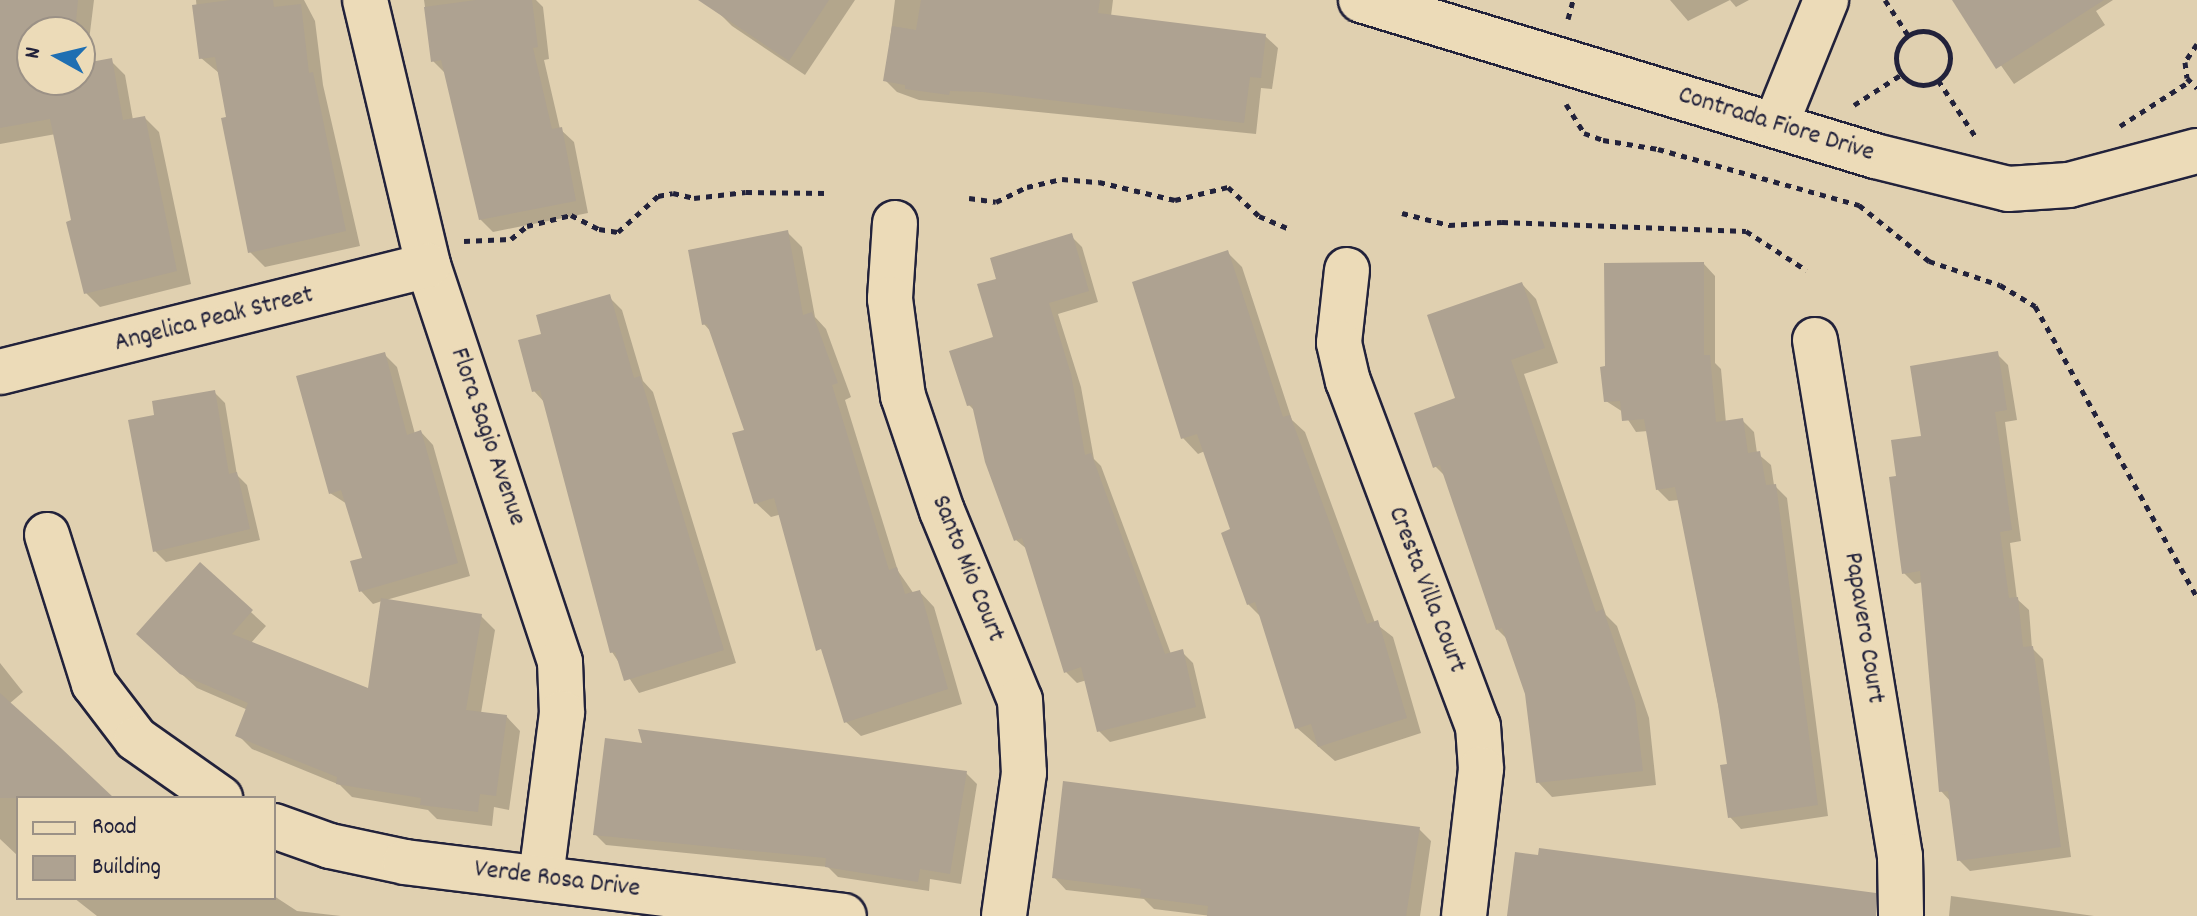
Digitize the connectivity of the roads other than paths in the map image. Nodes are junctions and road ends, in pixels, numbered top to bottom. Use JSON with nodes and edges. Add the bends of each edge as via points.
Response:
{"nodes":[{"id":1,"x":365,"y":0,"type":"edge"},
{"id":2,"x":1361,"y":0,"type":"edge"},
{"id":3,"x":1826,"y":0,"type":"edge"},
{"id":4,"x":1776,"y":124,"type":"junction"},
{"id":5,"x":2197,"y":151,"type":"edge"},
{"id":6,"x":895,"y":223,"type":"dead end"},
{"id":7,"x":442,"y":254,"type":"junction"},
{"id":8,"x":1347,"y":270,"type":"dead end"},
{"id":9,"x":1815,"y":340,"type":"dead end"},
{"id":10,"x":0,"y":372,"type":"edge"},
{"id":11,"x":47,"y":535,"type":"dead end"},
{"id":12,"x":217,"y":796,"type":"edge"},
{"id":13,"x":276,"y":827,"type":"edge"},
{"id":14,"x":541,"y":878,"type":"junction"},
{"id":15,"x":844,"y":916,"type":"edge"},
{"id":16,"x":1004,"y":916,"type":"edge"},
{"id":17,"x":1464,"y":916,"type":"edge"},
{"id":18,"x":1901,"y":916,"type":"edge"}],
"edges":[{"from":1,"to":7,"type":"street","name":"Flora Sagio Avenue"},
{"from":2,"to":4,"type":"street","name":"Contrada Fiore Drive"},
{"from":3,"to":4,"type":"street"},
{"from":4,"to":5,"type":"street","name":"Contrada Fiore Drive","via":[[1875,156],[2008,189],[2069,185]]},
{"from":6,"to":16,"type":"street","name":"Santo Mio Court","via":[[890,299],[903,396],[942,511],[1020,700],[1024,773]]},
{"from":7,"to":10,"type":"street","name":"Angelica Peak Street"},
{"from":7,"to":14,"type":"street","name":"Flora Sagio Avenue","via":[[560,662],[562,713]]},
{"from":8,"to":17,"type":"street","name":"Cresta Villa Court","via":[[1339,343],[1348,381],[1478,726],[1481,769]]},
{"from":9,"to":18,"type":"street","name":"Papavero Court","via":[[1900,856]]},
{"from":11,"to":12,"type":"street","via":[[94,684],[136,739]]},
{"from":13,"to":14,"type":"street","name":"Verde Rosa Drive","via":[[330,846],[405,862]]},
{"from":14,"to":15,"type":"street","name":"Verde Rosa Drive"}]}
